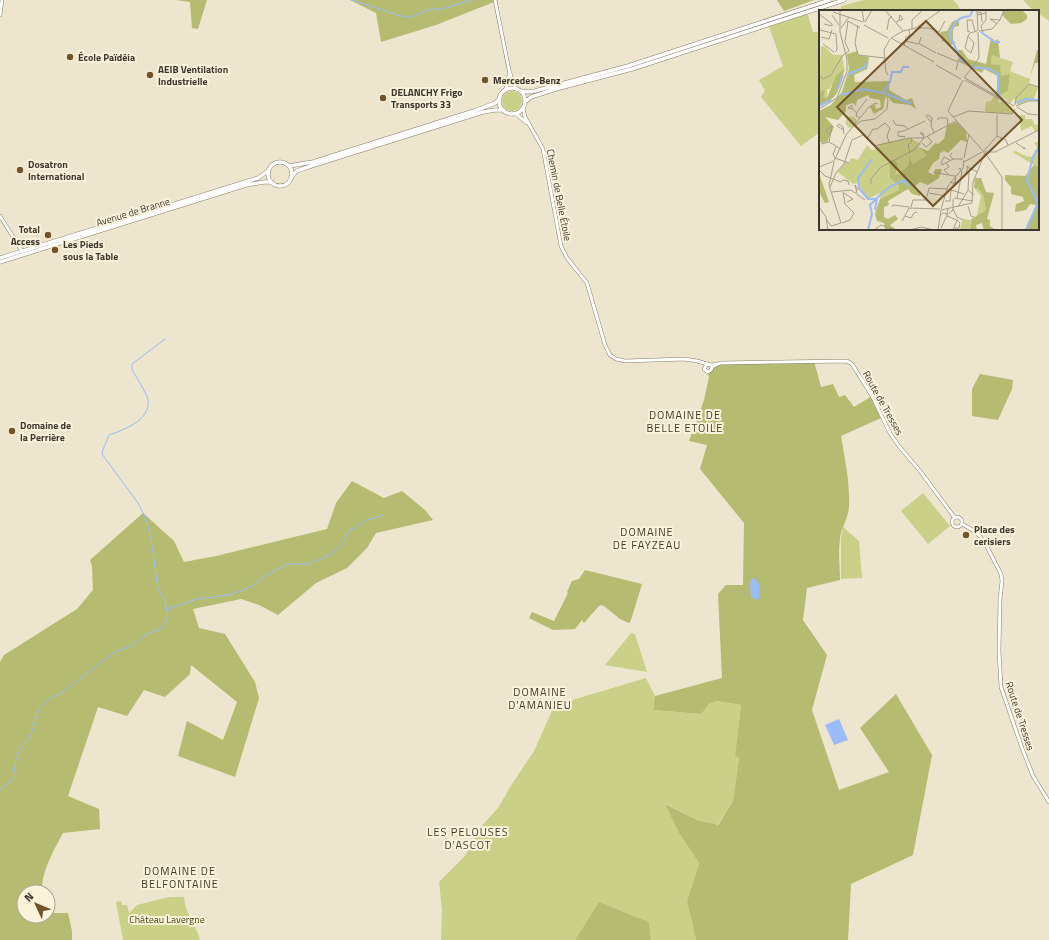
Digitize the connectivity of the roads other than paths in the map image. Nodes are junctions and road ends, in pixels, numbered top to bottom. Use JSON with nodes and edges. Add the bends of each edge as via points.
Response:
{"nodes":[{"id":1,"x":2,"y":0,"type":"edge"},
{"id":2,"x":495,"y":0,"type":"edge"},
{"id":3,"x":830,"y":0,"type":"edge"},
{"id":4,"x":844,"y":0,"type":"edge"},
{"id":5,"x":0,"y":15,"type":"edge"},
{"id":6,"x":509,"y":70,"type":"junction"},
{"id":7,"x":516,"y":89,"type":"junction"},
{"id":8,"x":505,"y":91,"type":"junction"},
{"id":9,"x":520,"y":91,"type":"junction"},
{"id":10,"x":500,"y":98,"type":"junction"},
{"id":11,"x":525,"y":102,"type":"junction"},
{"id":12,"x":523,"y":108,"type":"junction"},
{"id":13,"x":504,"y":110,"type":"junction"},
{"id":14,"x":515,"y":113,"type":"junction"},
{"id":15,"x":531,"y":128,"type":"junction"},
{"id":16,"x":289,"y":166,"type":"junction"},
{"id":17,"x":268,"y":171,"type":"junction"},
{"id":18,"x":292,"y":177,"type":"junction"},
{"id":19,"x":272,"y":182,"type":"junction"},
{"id":20,"x":0,"y":216,"type":"edge"},
{"id":21,"x":22,"y":251,"type":"junction"},
{"id":22,"x":0,"y":258,"type":"edge"},
{"id":23,"x":0,"y":262,"type":"edge"},
{"id":24,"x":700,"y":363,"type":"junction"},
{"id":25,"x":710,"y":366,"type":"junction"},
{"id":26,"x":704,"y":368,"type":"junction"},
{"id":27,"x":955,"y":518,"type":"junction"},
{"id":28,"x":962,"y":524,"type":"junction"},
{"id":29,"x":1049,"y":802,"type":"edge"}],
"edges":[{"from":1,"to":5,"type":"street"},
{"from":2,"to":6,"type":"street"},
{"from":3,"to":9,"type":"main road","via":[[628,66],[534,91]]},
{"from":4,"to":11,"type":"main road","via":[[632,69],[556,89],[531,97]]},
{"from":6,"to":7,"type":"street"},
{"from":6,"to":8,"type":"street"},
{"from":7,"to":8,"type":"main road"},
{"from":7,"to":9,"type":"main road"},
{"from":8,"to":10,"type":"main road"},
{"from":9,"to":11,"type":"main road"},
{"from":10,"to":13,"type":"main road","via":[[500,105]]},
{"from":10,"to":16,"type":"main road","via":[[495,103],[474,111],[313,162]]},
{"from":11,"to":12,"type":"main road"},
{"from":12,"to":14,"type":"main road"},
{"from":12,"to":15,"type":"street","name":"Chemin de Belle Étoile"},
{"from":13,"to":14,"type":"main road"},
{"from":13,"to":18,"type":"main road","via":[[483,112],[301,169]]},
{"from":14,"to":15,"type":"street","name":"Chemin de Belle Étoile"},
{"from":15,"to":24,"type":"street","name":"Chemin de Belle Étoile","via":[[542,148],[561,246],[586,283],[610,356],[625,361],[678,359]]},
{"from":16,"to":17,"type":"main road","via":[[278,162]]},
{"from":16,"to":18,"type":"main road"},
{"from":17,"to":19,"type":"main road"},
{"from":17,"to":21,"type":"main road","name":"Avenue de Branne","via":[[258,178]]},
{"from":18,"to":19,"type":"main road","via":[[283,185]]},
{"from":19,"to":23,"type":"main road","name":"Avenue de Branne","via":[[246,185]]},
{"from":20,"to":21,"type":"street"},
{"from":21,"to":22,"type":"main road","name":"Avenue de Branne"},
{"from":24,"to":25,"type":"street","name":"Chemin de Belle Étoile"},
{"from":24,"to":26,"type":"street"},
{"from":25,"to":26,"type":"street","name":"Route de Tresses"},
{"from":25,"to":26,"type":"street","name":"Route de Tresses","via":[[712,370],[708,372]]},
{"from":25,"to":27,"type":"street","name":"Route de Tresses","via":[[847,361],[852,364],[898,445]]},
{"from":27,"to":28,"type":"street","via":[[961,519]]},
{"from":27,"to":28,"type":"street","via":[[955,526],[959,527]]},
{"from":28,"to":29,"type":"street","name":"Route de Tresses","via":[[976,532],[984,542],[1001,574],[1001,687],[1033,776]]}]}
